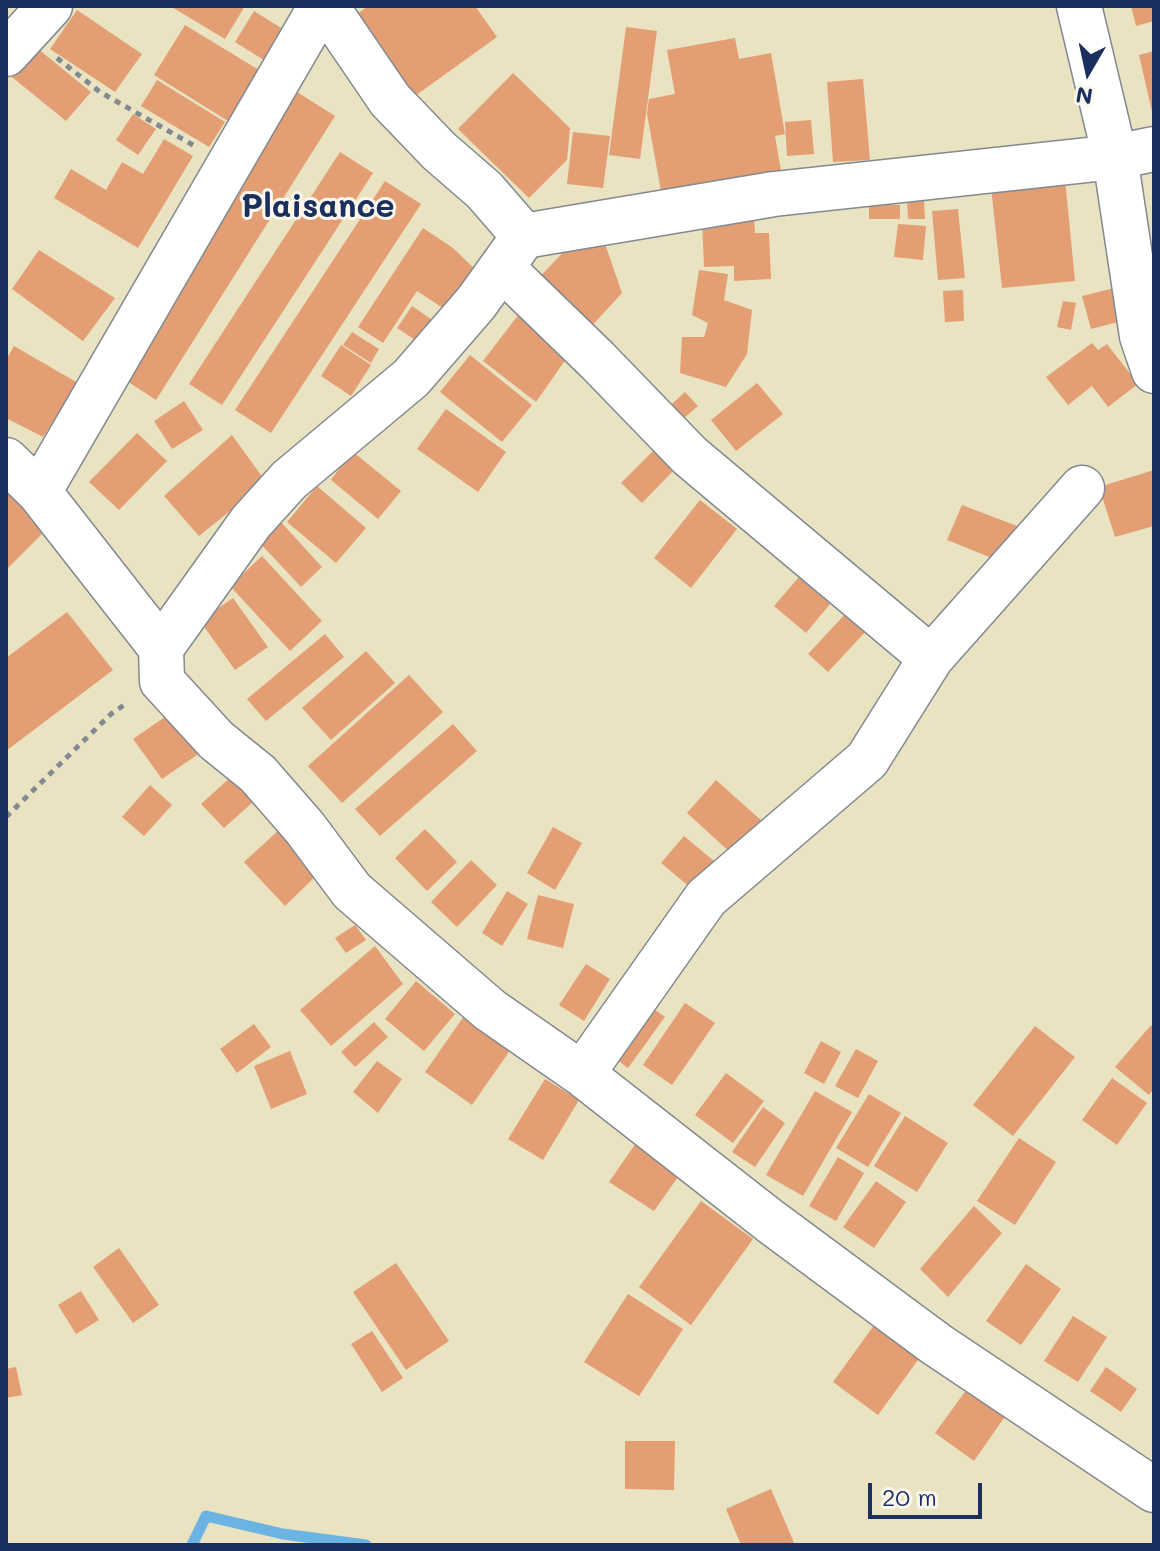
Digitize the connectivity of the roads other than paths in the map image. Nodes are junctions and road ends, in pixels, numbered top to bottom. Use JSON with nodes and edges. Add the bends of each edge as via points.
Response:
{"nodes":[{"id":1,"x":323,"y":6,"type":"edge"},
{"id":2,"x":1079,"y":6,"type":"edge"},
{"id":3,"x":1134,"y":153,"type":"edge"},
{"id":4,"x":514,"y":252,"type":"junction"},
{"id":5,"x":1154,"y":371,"type":"edge"},
{"id":6,"x":6,"y":460,"type":"edge"},
{"id":7,"x":1082,"y":488,"type":"dead end"},
{"id":8,"x":39,"y":492,"type":"junction"},
{"id":9,"x":931,"y":658,"type":"junction"},
{"id":10,"x":161,"y":664,"type":"junction"},
{"id":11,"x":582,"y":1074,"type":"junction"},
{"id":12,"x":1154,"y":1490,"type":"edge"}],
"edges":[{"from":1,"to":4,"type":"street","via":[[390,100],[484,190]]},
{"from":1,"to":8,"type":"street"},
{"from":2,"to":3,"type":"street"},
{"from":3,"to":4,"type":"street","via":[[774,194]]},
{"from":3,"to":5,"type":"street","via":[[1142,336]]},
{"from":4,"to":9,"type":"street","via":[[597,360],[690,456]]},
{"from":4,"to":10,"type":"street","via":[[411,378],[289,480],[251,522]]},
{"from":6,"to":8,"type":"street"},
{"from":7,"to":9,"type":"street"},
{"from":8,"to":10,"type":"street"},
{"from":9,"to":11,"type":"street","via":[[867,760],[706,898]]},
{"from":10,"to":11,"type":"street","via":[[216,740],[258,774],[352,891],[490,1010]]},
{"from":11,"to":12,"type":"street","via":[[936,1344]]}]}
